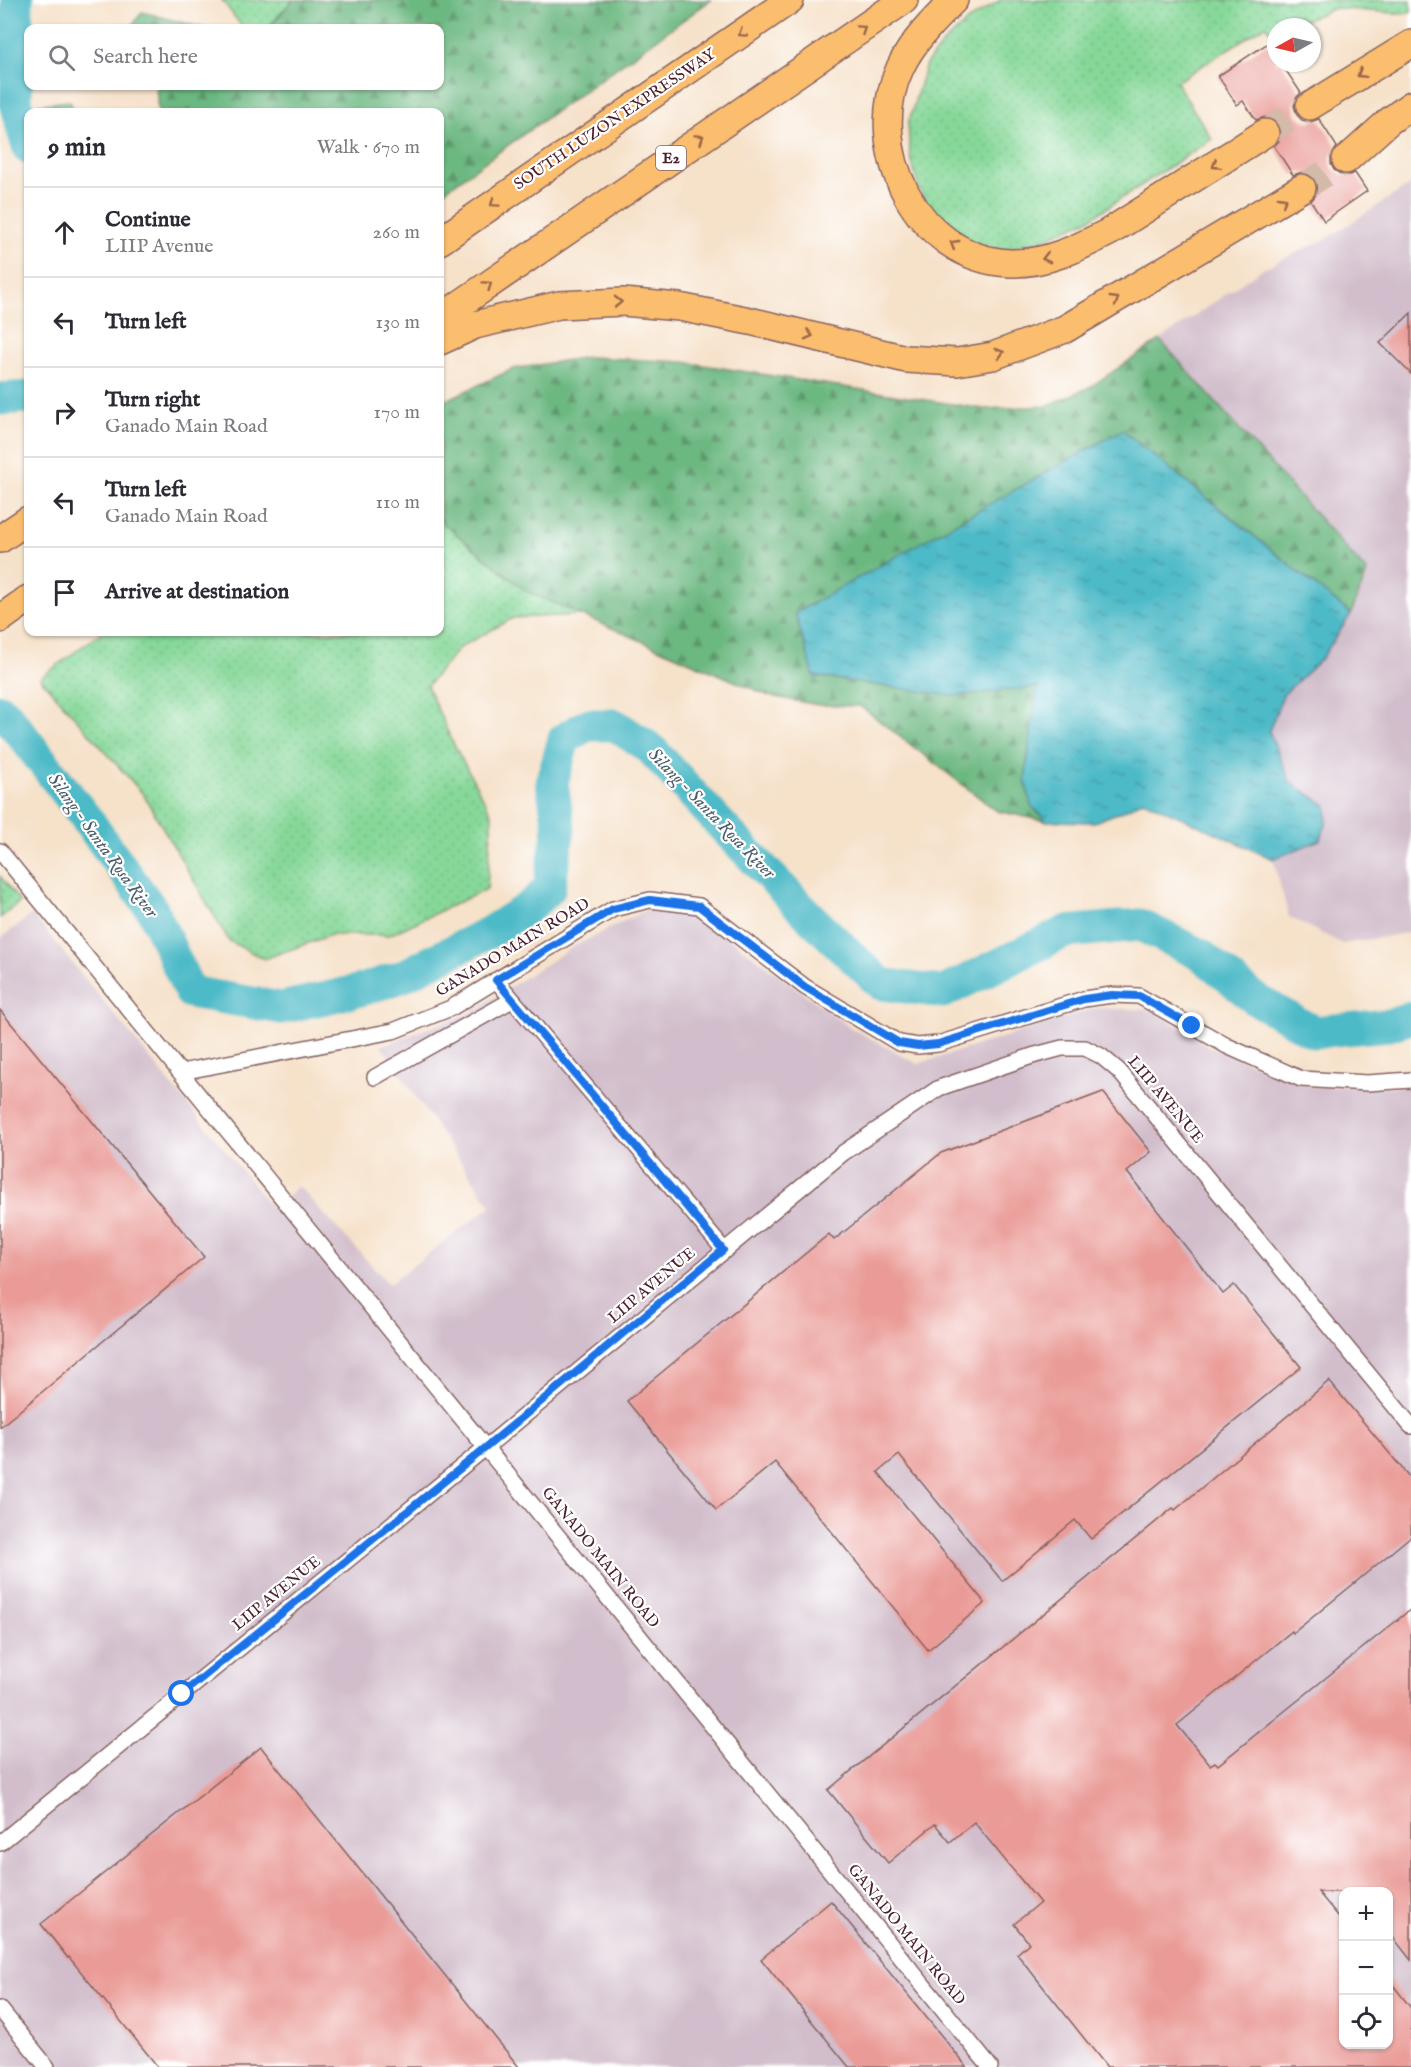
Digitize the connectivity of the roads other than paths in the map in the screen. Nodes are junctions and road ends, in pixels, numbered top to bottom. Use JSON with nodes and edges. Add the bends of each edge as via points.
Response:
{"nodes":[{"id":1,"x":790,"y":0,"type":"edge"},
{"id":2,"x":904,"y":0,"type":"edge"},
{"id":3,"x":954,"y":0,"type":"edge"},
{"id":4,"x":1411,"y":44,"type":"edge"},
{"id":5,"x":1411,"y":105,"type":"edge"},
{"id":6,"x":1310,"y":106,"type":"tunnel mouth"},
{"id":7,"x":1265,"y":134,"type":"tunnel mouth"},
{"id":8,"x":1347,"y":160,"type":"tunnel mouth"},
{"id":9,"x":1302,"y":188,"type":"tunnel mouth"},
{"id":10,"x":444,"y":238,"type":"edge"},
{"id":11,"x":444,"y":315,"type":"edge"},
{"id":12,"x":444,"y":339,"type":"edge"},
{"id":13,"x":24,"y":523,"type":"edge"},
{"id":14,"x":0,"y":539,"type":"edge"},
{"id":15,"x":24,"y":602,"type":"edge"},
{"id":16,"x":0,"y":619,"type":"edge"},
{"id":17,"x":0,"y":851,"type":"edge"},
{"id":18,"x":496,"y":980,"type":"junction"},
{"id":19,"x":512,"y":1000,"type":"junction"},
{"id":20,"x":181,"y":1072,"type":"junction"},
{"id":21,"x":375,"y":1077,"type":"dead end"},
{"id":22,"x":1411,"y":1080,"type":"edge"},
{"id":23,"x":723,"y":1250,"type":"junction"},
{"id":24,"x":1411,"y":1426,"type":"edge"},
{"id":25,"x":486,"y":1446,"type":"junction"},
{"id":26,"x":0,"y":1843,"type":"edge"},
{"id":27,"x":0,"y":2009,"type":"edge"},
{"id":28,"x":47,"y":2067,"type":"edge"},
{"id":29,"x":990,"y":2067,"type":"edge"}],
"edges":[{"from":1,"to":10,"type":"highway","name":"SOUTH LUZON EXPRESSWAY","one_way":true},
{"from":11,"to":2,"type":"highway","number":"E2","one_way":true},
{"from":7,"to":3,"type":"highway","one_way":true,"via":[[1082,246],[1021,263],[971,254],[937,234],[920,217],[898,178],[888,135],[890,99],[900,68],[916,43]]},
{"from":4,"to":6,"type":"highway","one_way":true},
{"from":5,"to":8,"type":"highway"},
{"from":12,"to":9,"type":"highway","one_way":true,"via":[[475,325],[559,305],[623,302],[679,307],[750,321],[906,359],[957,362],[993,356],[1065,330]]},
{"from":13,"to":14,"type":"highway"},
{"from":15,"to":16,"type":"highway"},
{"from":17,"to":20,"type":"street","name":"GANADO MAIN ROAD"},
{"from":18,"to":19,"type":"street"},
{"from":18,"to":20,"type":"street","name":"GANADO MAIN ROAD","via":[[451,1008],[393,1031]]},
{"from":18,"to":22,"type":"street","name":"GANADO MAIN ROAD","via":[[613,909],[650,900],[699,906],[805,987],[899,1043],[938,1044],[1084,999],[1139,996],[1227,1046],[1301,1078],[1367,1083]]},
{"from":19,"to":21,"type":"street"},
{"from":19,"to":23,"type":"street"},
{"from":20,"to":25,"type":"street","name":"GANADO MAIN ROAD"},
{"from":23,"to":24,"type":"street","name":"LIIP AVENUE","via":[[843,1153],[939,1088],[1032,1056],[1085,1047],[1119,1071]]},
{"from":23,"to":25,"type":"street","name":"LIIP AVENUE"},
{"from":25,"to":26,"type":"street","name":"LIIP AVENUE"},
{"from":25,"to":29,"type":"street","name":"GANADO MAIN ROAD"},
{"from":27,"to":28,"type":"street"}]}
